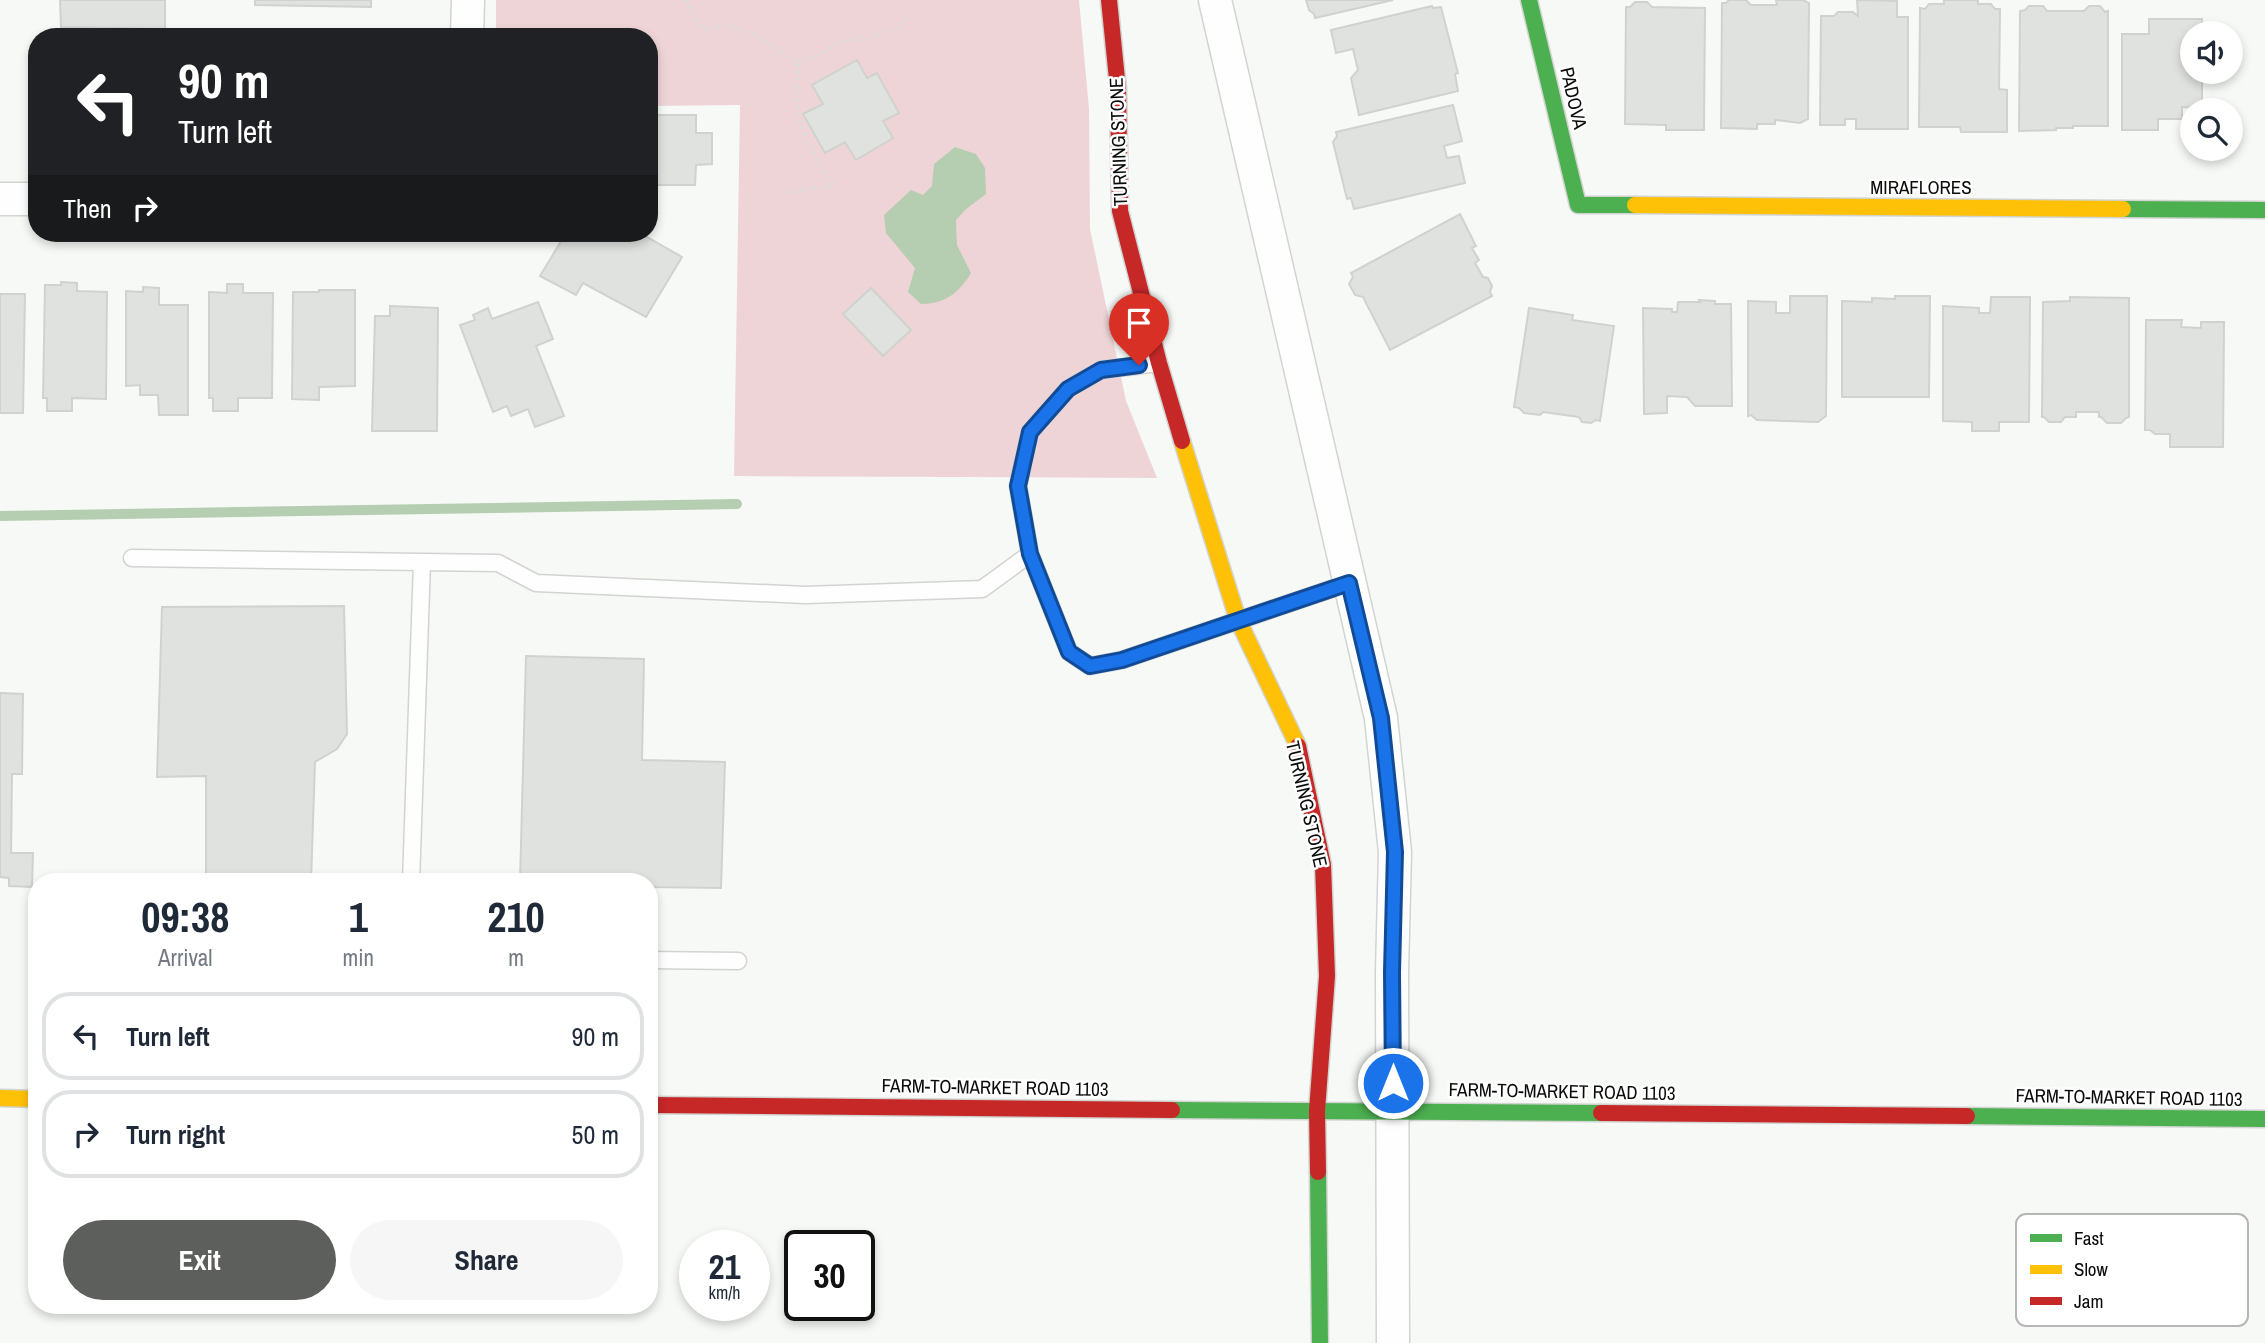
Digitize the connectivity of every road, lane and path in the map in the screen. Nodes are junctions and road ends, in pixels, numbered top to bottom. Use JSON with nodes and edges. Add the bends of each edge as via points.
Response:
{"nodes":[{"id":1,"x":468,"y":0,"type":"edge"},
{"id":2,"x":686,"y":0,"type":"edge"},
{"id":3,"x":1109,"y":0,"type":"edge"},
{"id":4,"x":1215,"y":0,"type":"edge"},
{"id":5,"x":1529,"y":0,"type":"edge"},
{"id":6,"x":908,"y":18,"type":"dead end"},
{"id":7,"x":467,"y":28,"type":"edge"},
{"id":8,"x":798,"y":63,"type":"junction"},
{"id":9,"x":779,"y":193,"type":"dead end"},
{"id":10,"x":0,"y":199,"type":"edge"},
{"id":11,"x":28,"y":199,"type":"edge"},
{"id":12,"x":1578,"y":205,"type":"joint"},
{"id":13,"x":2265,"y":211,"type":"edge"},
{"id":14,"x":1158,"y":363,"type":"junction"},
{"id":15,"x":1030,"y":554,"type":"junction"},
{"id":16,"x":132,"y":558,"type":"dead end"},
{"id":17,"x":422,"y":562,"type":"junction"},
{"id":18,"x":1349,"y":583,"type":"junction"},
{"id":19,"x":1238,"y":620,"type":"junction"},
{"id":20,"x":411,"y":873,"type":"edge"},
{"id":21,"x":658,"y":960,"type":"edge"},
{"id":22,"x":738,"y":961,"type":"dead end"},
{"id":23,"x":0,"y":1098,"type":"edge"},
{"id":24,"x":28,"y":1098,"type":"edge"},
{"id":25,"x":658,"y":1105,"type":"edge"},
{"id":26,"x":1317,"y":1111,"type":"junction"},
{"id":27,"x":1393,"y":1111,"type":"junction"},
{"id":28,"x":2265,"y":1119,"type":"edge"},
{"id":29,"x":1320,"y":1343,"type":"edge"},
{"id":30,"x":1393,"y":1343,"type":"edge"}],
"edges":[{"from":1,"to":7,"type":"street"},
{"from":2,"to":8,"type":"path","via":[[700,27],[729,26]]},
{"from":3,"to":14,"type":"street","name":"TURNING STONE","via":[[1118,89],[1120,211]]},
{"from":4,"to":18,"type":"street"},
{"from":5,"to":12,"type":"street","name":"PADOVA"},
{"from":6,"to":8,"type":"path","via":[[897,28],[840,42]]},
{"from":8,"to":9,"type":"path","via":[[801,125],[833,186]]},
{"from":10,"to":11,"type":"street"},
{"from":12,"to":13,"type":"street","name":"MIRAFLORES"},
{"from":14,"to":15,"type":"lane","via":[[1101,370],[1068,389],[1030,432],[1018,486]]},
{"from":14,"to":19,"type":"street","name":"TURNING STONE"},
{"from":15,"to":17,"type":"lane","via":[[982,589],[806,594],[536,583],[498,564]]},
{"from":15,"to":19,"type":"lane","via":[[1069,652],[1090,666],[1122,660]]},
{"from":16,"to":17,"type":"lane"},
{"from":17,"to":20,"type":"lane"},
{"from":18,"to":19,"type":"lane"},
{"from":18,"to":27,"type":"street","via":[[1381,718],[1395,852]]},
{"from":19,"to":26,"type":"street","name":"TURNING STONE","via":[[1299,748],[1323,865],[1326,976]]},
{"from":21,"to":22,"type":"lane"},
{"from":23,"to":24,"type":"street"},
{"from":25,"to":26,"type":"street","name":"FARM-TO-MARKET ROAD 1103"},
{"from":26,"to":27,"type":"street","name":"FARM-TO-MARKET ROAD 1103"},
{"from":26,"to":29,"type":"street","name":"TURNING STONE"},
{"from":27,"to":28,"type":"street","name":"FARM-TO-MARKET ROAD 1103"},
{"from":27,"to":30,"type":"street"}]}
